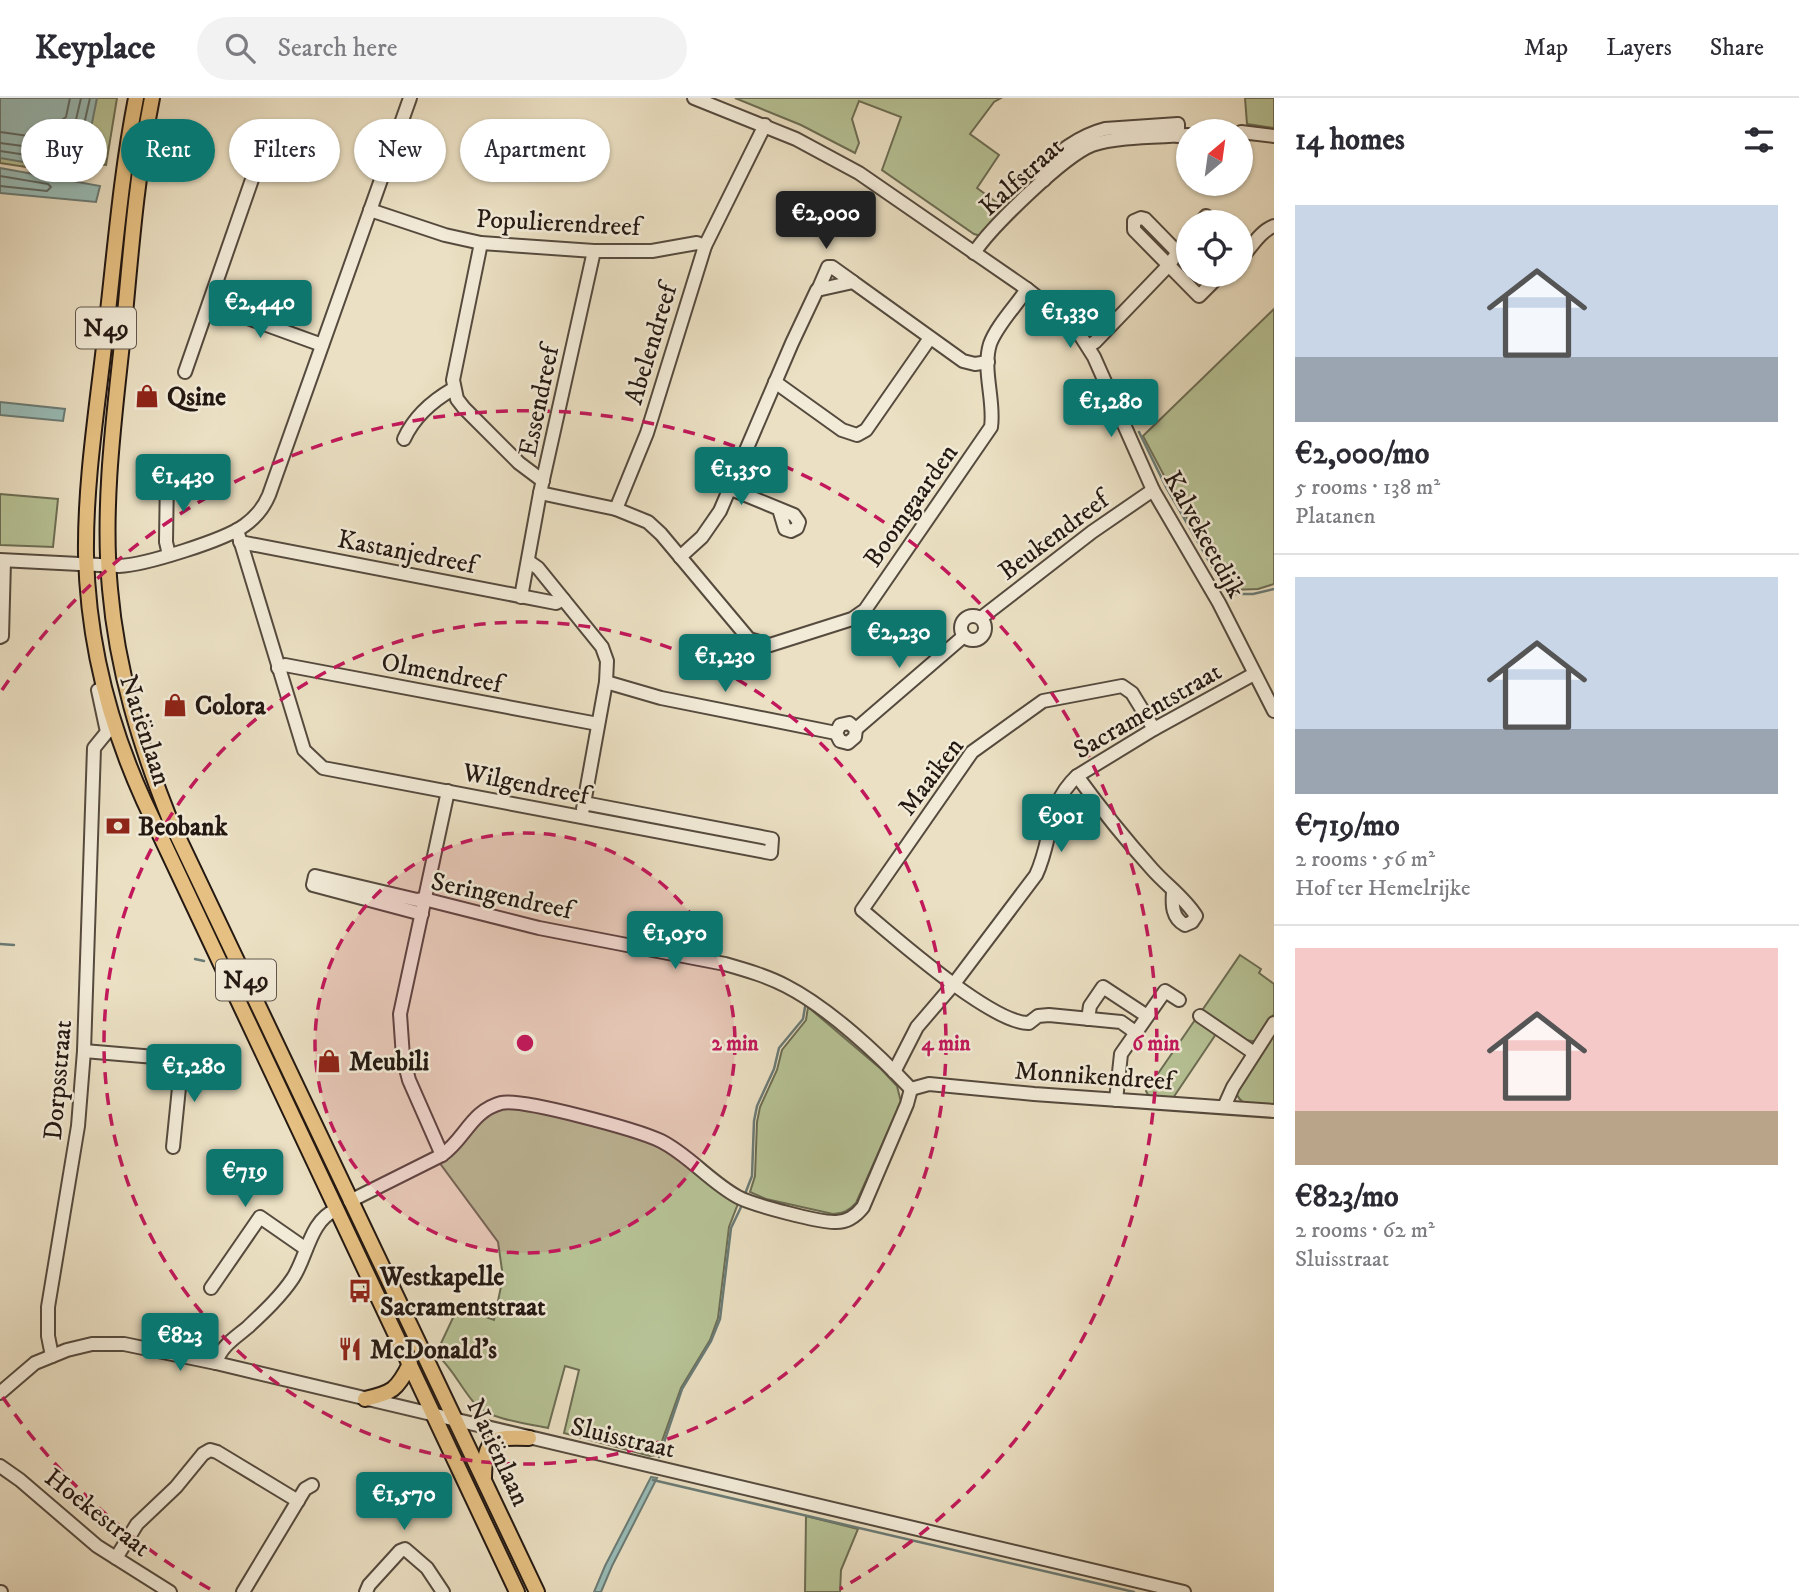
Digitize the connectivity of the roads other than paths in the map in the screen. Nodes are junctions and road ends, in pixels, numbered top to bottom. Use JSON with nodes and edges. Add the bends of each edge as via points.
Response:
{"nodes":[{"id":1,"x":136,"y":98,"type":"edge"},
{"id":2,"x":152,"y":98,"type":"edge"},
{"id":3,"x":410,"y":98,"type":"edge"},
{"id":4,"x":694,"y":98,"type":"edge"},
{"id":5,"x":1176,"y":124,"type":"edge"},
{"id":6,"x":765,"y":125,"type":"junction"},
{"id":7,"x":1253,"y":133,"type":"edge"},
{"id":8,"x":1274,"y":136,"type":"edge"},
{"id":9,"x":251,"y":182,"type":"edge"},
{"id":10,"x":370,"y":210,"type":"junction"},
{"id":11,"x":1274,"y":226,"type":"edge"},
{"id":12,"x":481,"y":243,"type":"junction"},
{"id":13,"x":705,"y":246,"type":"junction"},
{"id":14,"x":1253,"y":246,"type":"edge"},
{"id":15,"x":1176,"y":250,"type":"edge"},
{"id":16,"x":594,"y":251,"type":"junction"},
{"id":17,"x":974,"y":253,"type":"junction"},
{"id":18,"x":1176,"y":253,"type":"edge"},
{"id":19,"x":1168,"y":266,"type":"junction"},
{"id":20,"x":1176,"y":274,"type":"edge"},
{"id":21,"x":853,"y":282,"type":"junction"},
{"id":22,"x":1190,"y":287,"type":"edge"},
{"id":23,"x":1202,"y":287,"type":"edge"},
{"id":24,"x":1027,"y":289,"type":"junction"},
{"id":25,"x":818,"y":290,"type":"junction"},
{"id":26,"x":209,"y":303,"type":"junction"},
{"id":27,"x":930,"y":338,"type":"junction"},
{"id":28,"x":322,"y":345,"type":"junction"},
{"id":29,"x":1087,"y":346,"type":"junction"},
{"id":30,"x":988,"y":362,"type":"junction"},
{"id":31,"x":185,"y":372,"type":"dead end"},
{"id":32,"x":775,"y":382,"type":"junction"},
{"id":33,"x":453,"y":389,"type":"junction"},
{"id":34,"x":404,"y":439,"type":"dead end"},
{"id":35,"x":167,"y":475,"type":"dead end"},
{"id":36,"x":542,"y":487,"type":"junction"},
{"id":37,"x":731,"y":489,"type":"junction"},
{"id":38,"x":1153,"y":490,"type":"junction"},
{"id":39,"x":615,"y":509,"type":"junction"},
{"id":40,"x":779,"y":509,"type":"dead end"},
{"id":41,"x":239,"y":536,"type":"junction"},
{"id":42,"x":169,"y":555,"type":"junction"},
{"id":43,"x":680,"y":557,"type":"junction"},
{"id":44,"x":2,"y":560,"type":"edge"},
{"id":45,"x":528,"y":561,"type":"junction"},
{"id":46,"x":86,"y":565,"type":"junction"},
{"id":47,"x":108,"y":565,"type":"junction"},
{"id":48,"x":521,"y":597,"type":"junction"},
{"id":49,"x":563,"y":599,"type":"junction"},
{"id":50,"x":981,"y":618,"type":"junction"},
{"id":51,"x":964,"y":636,"type":"junction"},
{"id":52,"x":0,"y":637,"type":"edge"},
{"id":53,"x":278,"y":667,"type":"junction"},
{"id":54,"x":101,"y":674,"type":"junction"},
{"id":55,"x":1254,"y":674,"type":"junction"},
{"id":56,"x":606,"y":682,"type":"junction"},
{"id":57,"x":1274,"y":710,"type":"edge"},
{"id":58,"x":598,"y":724,"type":"junction"},
{"id":59,"x":1154,"y":729,"type":"junction"},
{"id":60,"x":101,"y":742,"type":"junction"},
{"id":61,"x":121,"y":748,"type":"junction"},
{"id":62,"x":1077,"y":776,"type":"junction"},
{"id":63,"x":448,"y":791,"type":"junction"},
{"id":64,"x":584,"y":803,"type":"junction"},
{"id":65,"x":581,"y":816,"type":"junction"},
{"id":66,"x":1172,"y":891,"type":"dead end"},
{"id":67,"x":424,"y":899,"type":"junction"},
{"id":68,"x":422,"y":914,"type":"junction"},
{"id":69,"x":953,"y":985,"type":"junction"},
{"id":70,"x":1179,"y":1000,"type":"dead end"},
{"id":71,"x":1147,"y":1016,"type":"junction"},
{"id":72,"x":1200,"y":1016,"type":"dead end"},
{"id":73,"x":1088,"y":1018,"type":"junction"},
{"id":74,"x":1274,"y":1023,"type":"edge"},
{"id":75,"x":1135,"y":1032,"type":"junction"},
{"id":76,"x":84,"y":1051,"type":"junction"},
{"id":77,"x":1255,"y":1053,"type":"junction"},
{"id":78,"x":182,"y":1058,"type":"junction"},
{"id":79,"x":214,"y":1062,"type":"dead end"},
{"id":80,"x":894,"y":1072,"type":"junction"},
{"id":81,"x":911,"y":1089,"type":"junction"},
{"id":82,"x":1116,"y":1100,"type":"junction"},
{"id":83,"x":1224,"y":1107,"type":"junction"},
{"id":84,"x":1274,"y":1111,"type":"edge"},
{"id":85,"x":173,"y":1147,"type":"dead end"},
{"id":86,"x":442,"y":1155,"type":"junction"},
{"id":87,"x":350,"y":1201,"type":"junction"},
{"id":88,"x":336,"y":1210,"type":"junction"},
{"id":89,"x":306,"y":1249,"type":"junction"},
{"id":90,"x":211,"y":1288,"type":"dead end"},
{"id":91,"x":52,"y":1356,"type":"junction"},
{"id":92,"x":216,"y":1363,"type":"junction"},
{"id":93,"x":410,"y":1364,"type":"junction"},
{"id":94,"x":0,"y":1393,"type":"edge"},
{"id":95,"x":365,"y":1399,"type":"junction"},
{"id":96,"x":434,"y":1415,"type":"junction"},
{"id":97,"x":457,"y":1420,"type":"junction"},
{"id":98,"x":529,"y":1438,"type":"junction"},
{"id":99,"x":0,"y":1466,"type":"edge"},
{"id":100,"x":484,"y":1482,"type":"junction"},
{"id":101,"x":312,"y":1485,"type":"dead end"},
{"id":102,"x":298,"y":1501,"type":"junction"},
{"id":103,"x":116,"y":1559,"type":"junction"},
{"id":104,"x":170,"y":1592,"type":"edge"},
{"id":105,"x":243,"y":1592,"type":"edge"},
{"id":106,"x":366,"y":1592,"type":"edge"},
{"id":107,"x":443,"y":1592,"type":"edge"},
{"id":108,"x":517,"y":1592,"type":"edge"},
{"id":109,"x":537,"y":1592,"type":"edge"},
{"id":110,"x":1184,"y":1592,"type":"edge"}],
"edges":[{"from":1,"to":46,"type":"main road","name":"Natiënlaan","number":"N49","via":[[98,406]]},
{"from":2,"to":47,"type":"main road","name":"Natiënlaan","number":"N49","via":[[119,367]]},
{"from":3,"to":10,"type":"street"},
{"from":4,"to":6,"type":"street","name":"Kalvekeetdijk"},
{"from":5,"to":17,"type":"street","name":"Kalfstraat","via":[[1105,129],[1068,147],[1037,172],[1044,180]]},
{"from":6,"to":13,"type":"street","name":"Abelendreef"},
{"from":6,"to":17,"type":"street","name":"Kalvekeetdijk","via":[[859,173]]},
{"from":7,"to":8,"type":"street"},
{"from":9,"to":26,"type":"street"},
{"from":10,"to":12,"type":"street","name":"Populierendreef"},
{"from":10,"to":28,"type":"street"},
{"from":11,"to":14,"type":"street"},
{"from":12,"to":16,"type":"street","name":"Populierendreef"},
{"from":12,"to":33,"type":"street"},
{"from":13,"to":16,"type":"street","name":"Populierendreef"},
{"from":13,"to":39,"type":"street","name":"Abelendreef","via":[[647,433]]},
{"from":15,"to":19,"type":"street","via":[[1145,219],[1134,221],[1134,230]]},
{"from":16,"to":36,"type":"street","name":"Essendreef"},
{"from":17,"to":24,"type":"street","name":"Kalvekeetdijk"},
{"from":18,"to":19,"type":"street"},
{"from":19,"to":20,"type":"street"},
{"from":19,"to":29,"type":"street"},
{"from":21,"to":25,"type":"street"},
{"from":21,"to":25,"type":"street","via":[[830,267]]},
{"from":21,"to":27,"type":"street"},
{"from":22,"to":23,"type":"street","via":[[1199,296]]},
{"from":24,"to":29,"type":"street","name":"Kalvekeetdijk","via":[[1067,320]]},
{"from":24,"to":30,"type":"street","name":"Boomgaarden","via":[[991,343]]},
{"from":25,"to":32,"type":"street"},
{"from":26,"to":28,"type":"street"},
{"from":26,"to":31,"type":"street"},
{"from":27,"to":30,"type":"street","via":[[963,361]]},
{"from":27,"to":32,"type":"street","via":[[866,430],[857,435],[842,430]]},
{"from":28,"to":41,"type":"street","via":[[265,504]]},
{"from":29,"to":38,"type":"street","name":"Kalvekeetdijk"},
{"from":30,"to":43,"type":"street","name":"Boomgaarden","via":[[991,427],[865,610],[852,619],[770,645],[749,639]]},
{"from":32,"to":37,"type":"street"},
{"from":33,"to":34,"type":"street","via":[[411,424]]},
{"from":33,"to":36,"type":"street","via":[[464,408]]},
{"from":35,"to":42,"type":"street"},
{"from":36,"to":39,"type":"street"},
{"from":36,"to":45,"type":"street","name":"Essendreef"},
{"from":37,"to":40,"type":"street"},
{"from":37,"to":43,"type":"street","via":[[712,524]]},
{"from":38,"to":50,"type":"street","name":"Beukendreef"},
{"from":38,"to":55,"type":"street","name":"Kalvekeetdijk"},
{"from":39,"to":43,"type":"street","name":"Boomgaarden","via":[[648,522]]},
{"from":41,"to":42,"type":"street"},
{"from":41,"to":48,"type":"street","name":"Kastanjedreef"},
{"from":41,"to":53,"type":"street","name":"Wilgendreef"},
{"from":42,"to":47,"type":"street","via":[[138,564]]},
{"from":44,"to":46,"type":"street"},
{"from":44,"to":52,"type":"street"},
{"from":45,"to":48,"type":"street","name":"Essendreef"},
{"from":45,"to":49,"type":"street"},
{"from":46,"to":47,"type":"street"},
{"from":46,"to":54,"type":"main road","name":"Natiënlaan","number":"N49"},
{"from":47,"to":87,"type":"main road","name":"Natiënlaan","number":"N49","via":[[122,672],[146,758],[175,831]]},
{"from":48,"to":49,"type":"street","name":"Kastanjedreef","via":[[556,603]]},
{"from":49,"to":56,"type":"street","via":[[602,647]]},
{"from":50,"to":51,"type":"street","name":"Beukendreef","via":[[968,617],[962,622]]},
{"from":50,"to":51,"type":"street","name":"Beukendreef","via":[[986,628],[982,637],[972,640]]},
{"from":51,"to":56,"type":"street","name":"Beukendreef","via":[[856,729],[849,743],[836,733],[661,698]]},
{"from":53,"to":58,"type":"street","name":"Olmendreef"},
{"from":53,"to":63,"type":"street","name":"Wilgendreef","via":[[304,750],[323,768]]},
{"from":54,"to":60,"type":"street","name":"Dorpsstraat","via":[[97,686],[107,732]]},
{"from":54,"to":61,"type":"main road","name":"Natiënlaan","number":"N49"},
{"from":55,"to":57,"type":"street","name":"Kalvekeetdijk"},
{"from":55,"to":59,"type":"street","name":"Sacramentstraat"},
{"from":56,"to":58,"type":"street"},
{"from":58,"to":64,"type":"street"},
{"from":59,"to":62,"type":"street","name":"Sacramentstraat"},
{"from":59,"to":69,"type":"street","name":"Maaiken","via":[[1132,693],[1122,686],[1043,701],[972,752],[862,910]]},
{"from":60,"to":61,"type":"street"},
{"from":60,"to":76,"type":"street","name":"Dorpsstraat","via":[[94,748]]},
{"from":61,"to":88,"type":"main road","name":"Natiënlaan","number":"N49"},
{"from":62,"to":66,"type":"street"},
{"from":62,"to":69,"type":"street","name":"Sacramentstraat","via":[[1056,803],[1036,875]]},
{"from":63,"to":65,"type":"street","name":"Wilgendreef"},
{"from":63,"to":67,"type":"street"},
{"from":64,"to":65,"type":"street"},
{"from":64,"to":65,"type":"street","name":"Wilgendreef","via":[[772,839],[771,853]]},
{"from":67,"to":68,"type":"street"},
{"from":67,"to":68,"type":"street","name":"Seringendreef","via":[[315,876],[313,885]]},
{"from":67,"to":80,"type":"street","name":"Seringendreef","via":[[539,928],[750,971],[805,997]]},
{"from":68,"to":86,"type":"street","via":[[400,1033],[409,1080]]},
{"from":69,"to":73,"type":"street","via":[[1020,1023],[1049,1015]]},
{"from":69,"to":80,"type":"street","name":"Sacramentstraat","via":[[917,1027]]},
{"from":70,"to":71,"type":"street","via":[[1165,991]]},
{"from":71,"to":73,"type":"street","via":[[1103,987]]},
{"from":71,"to":75,"type":"street"},
{"from":72,"to":77,"type":"street"},
{"from":73,"to":75,"type":"street","via":[[1121,1022]]},
{"from":74,"to":77,"type":"street"},
{"from":75,"to":82,"type":"street","via":[[1118,1062]]},
{"from":76,"to":78,"type":"street"},
{"from":76,"to":91,"type":"street","name":"Dorpsstraat","via":[[78,1126],[48,1307]]},
{"from":77,"to":83,"type":"street"},
{"from":78,"to":79,"type":"street"},
{"from":78,"to":85,"type":"street"},
{"from":80,"to":81,"type":"street","name":"Seringendreef"},
{"from":81,"to":82,"type":"street","name":"Monnikendreef","via":[[929,1084]]},
{"from":81,"to":86,"type":"street","via":[[863,1207],[851,1219],[834,1223],[740,1198],[656,1139],[516,1102],[482,1111]]},
{"from":82,"to":83,"type":"street","name":"Monnikendreef"},
{"from":83,"to":84,"type":"street","name":"Monnikendreef"},
{"from":86,"to":87,"type":"street"},
{"from":87,"to":97,"type":"main road","name":"Natiënlaan","number":"N49"},
{"from":88,"to":89,"type":"street","via":[[318,1226]]},
{"from":88,"to":93,"type":"main road","name":"Natiënlaan","number":"N49"},
{"from":89,"to":90,"type":"street","via":[[260,1217]]},
{"from":89,"to":92,"type":"street","via":[[294,1277],[223,1348]]},
{"from":91,"to":92,"type":"street","name":"Sluisstraat","via":[[92,1345],[124,1344]]},
{"from":91,"to":94,"type":"street","via":[[35,1363]]},
{"from":92,"to":95,"type":"street","name":"Sluisstraat"},
{"from":93,"to":95,"type":"main road","via":[[395,1390]]},
{"from":93,"to":96,"type":"main road","name":"Natiënlaan","number":"N49"},
{"from":95,"to":96,"type":"street","name":"Sluisstraat"},
{"from":96,"to":97,"type":"street","name":"Sluisstraat"},
{"from":96,"to":108,"type":"main road","name":"Natiënlaan","number":"N49"},
{"from":97,"to":98,"type":"street","name":"Sluisstraat"},
{"from":97,"to":100,"type":"main road","name":"Natiënlaan","number":"N49"},
{"from":98,"to":100,"type":"main road","via":[[500,1437],[493,1442],[484,1459]]},
{"from":98,"to":110,"type":"street","name":"Sluisstraat"},
{"from":99,"to":103,"type":"street","name":"Hoekestraat"},
{"from":100,"to":109,"type":"main road","name":"Natiënlaan","number":"N49"},
{"from":101,"to":102,"type":"street"},
{"from":102,"to":103,"type":"street","via":[[210,1450],[137,1524]]},
{"from":102,"to":105,"type":"street"},
{"from":103,"to":104,"type":"street","name":"Hoekestraat"},
{"from":106,"to":107,"type":"street","via":[[405,1549],[427,1568]]}]}
